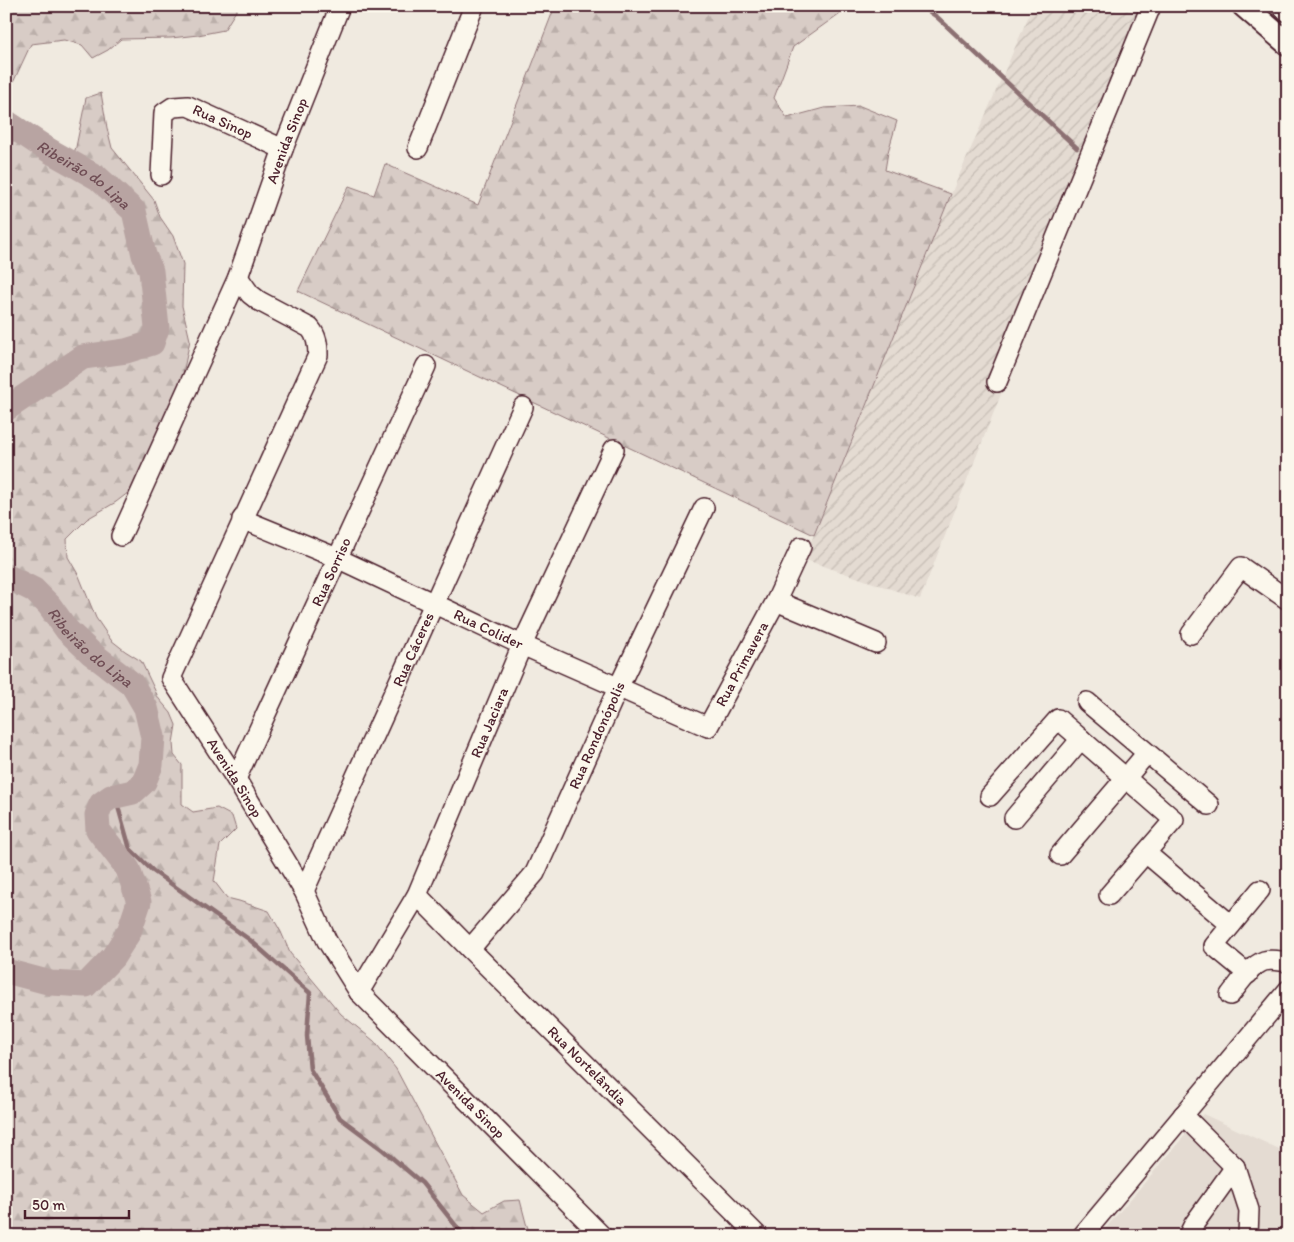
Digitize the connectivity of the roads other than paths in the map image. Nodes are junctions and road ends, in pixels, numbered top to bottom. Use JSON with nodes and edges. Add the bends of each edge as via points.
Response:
{"nodes":[{"id":1,"x":340,"y":6,"type":"edge"},
{"id":2,"x":474,"y":6,"type":"edge"},
{"id":3,"x":1151,"y":6,"type":"edge"},
{"id":4,"x":1244,"y":6,"type":"edge"},
{"id":5,"x":1284,"y":6,"type":"edge"},
{"id":6,"x":1288,"y":10,"type":"edge"},
{"id":7,"x":1288,"y":44,"type":"edge"},
{"id":8,"x":418,"y":148,"type":"dead end"},
{"id":9,"x":283,"y":149,"type":"junction"},
{"id":10,"x":161,"y":175,"type":"dead end"},
{"id":11,"x":238,"y":277,"type":"junction"},
{"id":12,"x":426,"y":366,"type":"dead end"},
{"id":13,"x":997,"y":382,"type":"dead end"},
{"id":14,"x":523,"y":407,"type":"dead end"},
{"id":15,"x":614,"y":449,"type":"dead end"},
{"id":16,"x":704,"y":508,"type":"dead end"},
{"id":17,"x":242,"y":519,"type":"junction"},
{"id":18,"x":121,"y":536,"type":"dead end"},
{"id":19,"x":801,"y":548,"type":"dead end"},
{"id":20,"x":337,"y":558,"type":"junction"},
{"id":21,"x":1288,"y":600,"type":"edge"},
{"id":22,"x":776,"y":601,"type":"junction"},
{"id":23,"x":434,"y":602,"type":"junction"},
{"id":24,"x":1191,"y":634,"type":"dead end"},
{"id":25,"x":876,"y":643,"type":"dead end"},
{"id":26,"x":522,"y":645,"type":"junction"},
{"id":27,"x":618,"y":688,"type":"junction"},
{"id":28,"x":1087,"y":702,"type":"dead end"},
{"id":29,"x":708,"y":727,"type":"joint"},
{"id":30,"x":1081,"y":739,"type":"junction"},
{"id":31,"x":1147,"y":752,"type":"junction"},
{"id":32,"x":1125,"y":778,"type":"junction"},
{"id":33,"x":236,"y":779,"type":"junction"},
{"id":34,"x":990,"y":796,"type":"dead end"},
{"id":35,"x":1209,"y":805,"type":"dead end"},
{"id":36,"x":1014,"y":818,"type":"dead end"},
{"id":37,"x":1146,"y":853,"type":"junction"},
{"id":38,"x":1060,"y":855,"type":"dead end"},
{"id":39,"x":1260,"y":890,"type":"dead end"},
{"id":40,"x":304,"y":891,"type":"junction"},
{"id":41,"x":418,"y":895,"type":"junction"},
{"id":42,"x":1108,"y":895,"type":"dead end"},
{"id":43,"x":1222,"y":936,"type":"junction"},
{"id":44,"x":470,"y":950,"type":"junction"},
{"id":45,"x":1288,"y":962,"type":"edge"},
{"id":46,"x":1251,"y":970,"type":"junction"},
{"id":47,"x":1288,"y":990,"type":"edge"},
{"id":48,"x":359,"y":992,"type":"junction"},
{"id":49,"x":1230,"y":995,"type":"dead end"},
{"id":50,"x":1183,"y":1115,"type":"junction"},
{"id":51,"x":1235,"y":1167,"type":"junction"},
{"id":52,"x":602,"y":1236,"type":"edge"},
{"id":53,"x":758,"y":1236,"type":"edge"},
{"id":54,"x":1082,"y":1236,"type":"edge"},
{"id":55,"x":1188,"y":1236,"type":"edge"},
{"id":56,"x":1248,"y":1236,"type":"edge"}],
"edges":[{"from":1,"to":9,"type":"street","name":"Avenida Sinop"},
{"from":2,"to":8,"type":"street"},
{"from":3,"to":13,"type":"street"},
{"from":4,"to":7,"type":"main road"},
{"from":5,"to":6,"type":"main road"},
{"from":9,"to":10,"type":"street","name":"Rua Sinop","via":[[188,106],[173,107],[164,113]]},
{"from":9,"to":11,"type":"street","name":"Avenida Sinop"},
{"from":11,"to":17,"type":"street","name":"Avenida Sinop","via":[[250,294],[310,328],[318,345],[318,355]]},
{"from":11,"to":18,"type":"street","name":"Avenida Sinop"},
{"from":12,"to":20,"type":"street","name":"Rua Sorriso"},
{"from":14,"to":23,"type":"street","name":"Rua Cáceres"},
{"from":15,"to":26,"type":"street","name":"Rua Jaciara"},
{"from":16,"to":27,"type":"street","name":"Rua Rondonópolis"},
{"from":17,"to":20,"type":"street","name":"Rua Colider"},
{"from":17,"to":33,"type":"street","name":"Avenida Sinop","via":[[171,678]]},
{"from":19,"to":22,"type":"street","name":"Rua Primavera"},
{"from":20,"to":23,"type":"street","name":"Rua Colider"},
{"from":20,"to":33,"type":"street","name":"Rua Sorriso"},
{"from":21,"to":24,"type":"street","via":[[1241,567]]},
{"from":22,"to":25,"type":"street"},
{"from":22,"to":29,"type":"street","name":"Rua Primavera"},
{"from":23,"to":26,"type":"street","name":"Rua Colider"},
{"from":23,"to":40,"type":"street","name":"Rua Cáceres"},
{"from":26,"to":27,"type":"street","name":"Rua Colider"},
{"from":26,"to":41,"type":"street","name":"Rua Jaciara"},
{"from":27,"to":29,"type":"street","name":"Rua Colider"},
{"from":27,"to":44,"type":"street","name":"Rua Rondonópolis","via":[[535,873]]},
{"from":28,"to":31,"type":"street"},
{"from":30,"to":32,"type":"street"},
{"from":30,"to":34,"type":"street","via":[[1058,719]]},
{"from":30,"to":36,"type":"street"},
{"from":31,"to":32,"type":"street"},
{"from":31,"to":35,"type":"street"},
{"from":32,"to":37,"type":"street","via":[[1174,820]]},
{"from":32,"to":38,"type":"street"},
{"from":33,"to":40,"type":"street","name":"Avenida Sinop"},
{"from":37,"to":42,"type":"street"},
{"from":37,"to":43,"type":"street"},
{"from":39,"to":43,"type":"street"},
{"from":40,"to":48,"type":"street","name":"Avenida Sinop","via":[[327,941]]},
{"from":41,"to":44,"type":"street","name":"Rua Nortelândia"},
{"from":41,"to":48,"type":"street","name":"Rua Jaciara"},
{"from":43,"to":46,"type":"street"},
{"from":44,"to":53,"type":"street","name":"Rua Nortelândia"},
{"from":45,"to":46,"type":"street","via":[[1264,961]]},
{"from":46,"to":49,"type":"street"},
{"from":47,"to":50,"type":"street"},
{"from":48,"to":52,"type":"street","name":"Avenida Sinop"},
{"from":50,"to":51,"type":"street"},
{"from":50,"to":54,"type":"street"},
{"from":51,"to":55,"type":"street"},
{"from":51,"to":56,"type":"street","via":[[1249,1210]]}]}
